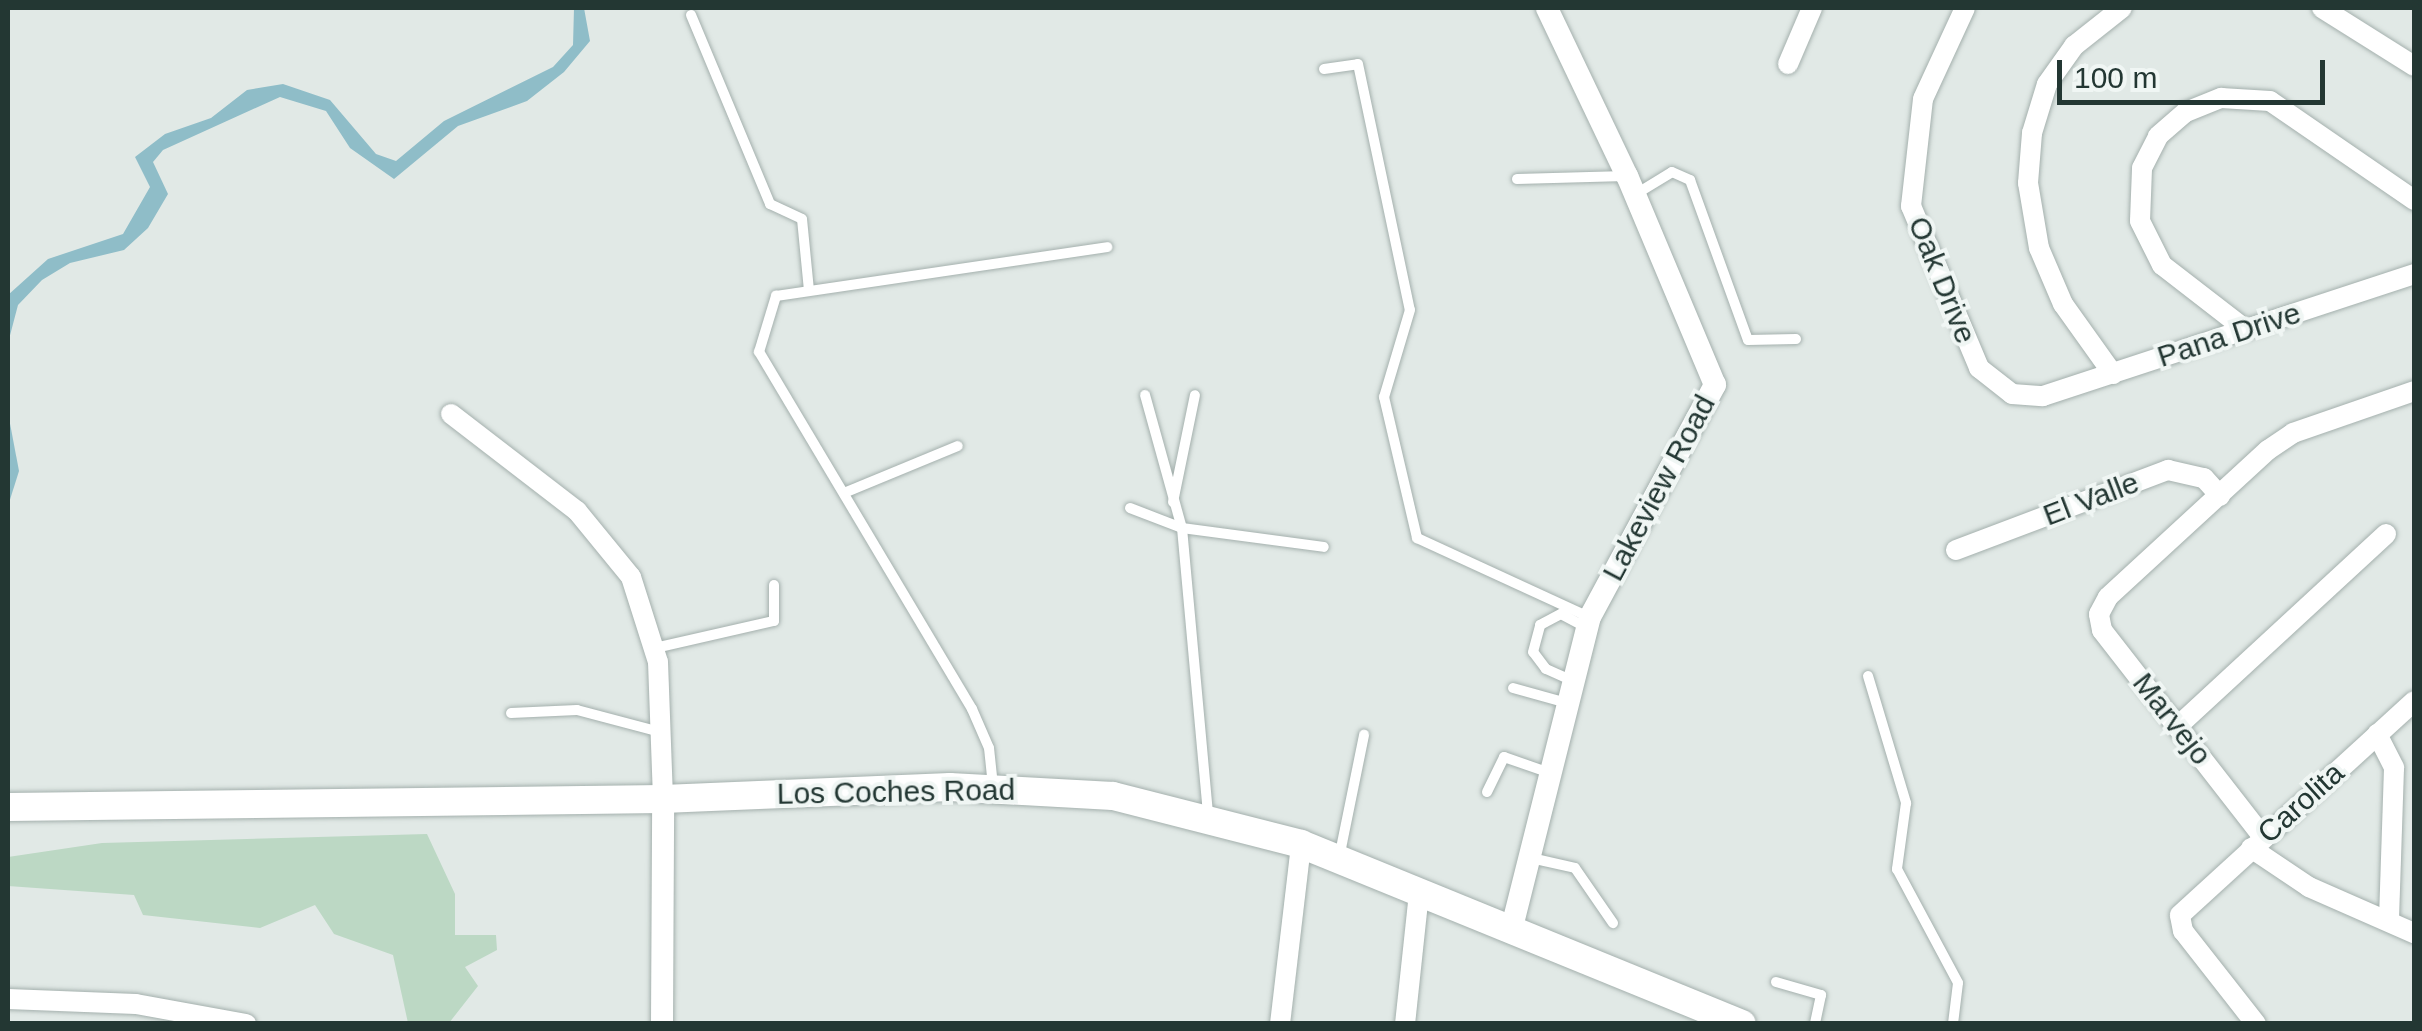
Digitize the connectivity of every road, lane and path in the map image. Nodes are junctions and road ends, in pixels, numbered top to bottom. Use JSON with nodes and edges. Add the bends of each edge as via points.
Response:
{"nodes":[{"id":1,"x":1547,"y":8,"type":"edge"},
{"id":2,"x":1812,"y":8,"type":"edge"},
{"id":3,"x":1965,"y":8,"type":"edge"},
{"id":4,"x":2122,"y":8,"type":"edge"},
{"id":5,"x":2322,"y":8,"type":"edge"},
{"id":6,"x":691,"y":15,"type":"dead end"},
{"id":7,"x":1788,"y":64,"type":"dead end"},
{"id":8,"x":2414,"y":66,"type":"edge"},
{"id":9,"x":1324,"y":70,"type":"dead end"},
{"id":10,"x":1517,"y":179,"type":"dead end"},
{"id":11,"x":1631,"y":185,"type":"junction"},
{"id":12,"x":2414,"y":200,"type":"edge"},
{"id":13,"x":1107,"y":247,"type":"dead end"},
{"id":14,"x":2414,"y":274,"type":"edge"},
{"id":15,"x":809,"y":290,"type":"junction"},
{"id":16,"x":2246,"y":330,"type":"junction"},
{"id":17,"x":1796,"y":339,"type":"dead end"},
{"id":18,"x":2113,"y":374,"type":"junction"},
{"id":19,"x":2414,"y":391,"type":"edge"},
{"id":20,"x":1145,"y":395,"type":"dead end"},
{"id":21,"x":1195,"y":395,"type":"dead end"},
{"id":22,"x":2043,"y":396,"type":"joint"},
{"id":23,"x":451,"y":414,"type":"dead end"},
{"id":24,"x":958,"y":446,"type":"dead end"},
{"id":25,"x":844,"y":493,"type":"junction"},
{"id":26,"x":2220,"y":496,"type":"junction"},
{"id":27,"x":1173,"y":502,"type":"junction"},
{"id":28,"x":1130,"y":508,"type":"dead end"},
{"id":29,"x":1182,"y":528,"type":"junction"},
{"id":30,"x":2386,"y":534,"type":"dead end"},
{"id":31,"x":1324,"y":547,"type":"dead end"},
{"id":32,"x":1956,"y":550,"type":"dead end"},
{"id":33,"x":774,"y":585,"type":"dead end"},
{"id":34,"x":1589,"y":623,"type":"junction"},
{"id":35,"x":655,"y":648,"type":"junction"},
{"id":36,"x":1868,"y":676,"type":"dead end"},
{"id":37,"x":1513,"y":688,"type":"dead end"},
{"id":38,"x":1571,"y":692,"type":"junction"},
{"id":39,"x":2414,"y":702,"type":"edge"},
{"id":40,"x":510,"y":714,"type":"dead end"},
{"id":41,"x":2178,"y":726,"type":"junction"},
{"id":42,"x":660,"y":732,"type":"junction"},
{"id":43,"x":1364,"y":734,"type":"dead end"},
{"id":44,"x":2377,"y":734,"type":"junction"},
{"id":45,"x":1551,"y":774,"type":"junction"},
{"id":46,"x":994,"y":787,"type":"junction"},
{"id":47,"x":1487,"y":792,"type":"dead end"},
{"id":48,"x":663,"y":799,"type":"junction"},
{"id":49,"x":8,"y":807,"type":"edge"},
{"id":50,"x":1208,"y":816,"type":"junction"},
{"id":51,"x":2257,"y":843,"type":"junction"},
{"id":52,"x":1301,"y":844,"type":"junction"},
{"id":53,"x":1530,"y":858,"type":"junction"},
{"id":54,"x":1339,"y":859,"type":"junction"},
{"id":55,"x":1420,"y":894,"type":"junction"},
{"id":56,"x":2388,"y":918,"type":"junction"},
{"id":57,"x":1613,"y":923,"type":"dead end"},
{"id":58,"x":1511,"y":932,"type":"junction"},
{"id":59,"x":2414,"y":933,"type":"edge"},
{"id":60,"x":1776,"y":982,"type":"dead end"},
{"id":61,"x":8,"y":999,"type":"edge"},
{"id":62,"x":246,"y":1024,"type":"edge"},
{"id":63,"x":662,"y":1024,"type":"edge"},
{"id":64,"x":1280,"y":1024,"type":"edge"},
{"id":65,"x":1405,"y":1024,"type":"edge"},
{"id":66,"x":1742,"y":1024,"type":"edge"},
{"id":67,"x":1815,"y":1024,"type":"edge"},
{"id":68,"x":1953,"y":1024,"type":"edge"},
{"id":69,"x":2256,"y":1024,"type":"edge"}],
"edges":[{"from":1,"to":11,"type":"street","name":"Lakeview Road"},
{"from":2,"to":7,"type":"street"},
{"from":3,"to":22,"type":"street","name":"Oak Drive","via":[[1923,100],[1911,206],[1979,368],[2012,394]]},
{"from":4,"to":18,"type":"street","via":[[2074,46],[2048,84],[2032,132],[2028,183],[2039,248],[2063,304]]},
{"from":5,"to":8,"type":"street"},
{"from":6,"to":15,"type":"lane","via":[[770,204],[802,219]]},
{"from":9,"to":34,"type":"lane","via":[[1358,64],[1410,310],[1384,397],[1418,538]]},
{"from":10,"to":11,"type":"lane"},
{"from":11,"to":17,"type":"lane","via":[[1672,172],[1690,180],[1748,340]]},
{"from":11,"to":34,"type":"street","name":"Lakeview Road","via":[[1715,385]]},
{"from":12,"to":16,"type":"street","via":[[2270,101],[2221,98],[2186,112],[2158,136],[2142,168],[2140,221],[2162,265]]},
{"from":13,"to":15,"type":"lane"},
{"from":14,"to":16,"type":"street","name":"Pana Drive"},
{"from":15,"to":25,"type":"lane","via":[[776,296],[759,352]]},
{"from":16,"to":18,"type":"street","name":"Pana Drive"},
{"from":18,"to":22,"type":"street","name":"Pana Drive"},
{"from":19,"to":26,"type":"street","via":[[2293,433]]},
{"from":20,"to":27,"type":"lane"},
{"from":21,"to":27,"type":"lane"},
{"from":23,"to":35,"type":"street","via":[[602,537],[630,577]]},
{"from":24,"to":25,"type":"lane"},
{"from":25,"to":46,"type":"lane","via":[[972,709],[989,748]]},
{"from":26,"to":32,"type":"street","name":"El Valle","via":[[2204,478],[2168,470]]},
{"from":26,"to":41,"type":"street","name":"Marvejo","via":[[2108,597],[2099,614],[2102,630]]},
{"from":27,"to":29,"type":"lane"},
{"from":28,"to":29,"type":"lane"},
{"from":29,"to":31,"type":"lane"},
{"from":29,"to":50,"type":"lane"},
{"from":30,"to":41,"type":"street"},
{"from":33,"to":35,"type":"lane","via":[[774,621]]},
{"from":34,"to":38,"type":"street","name":"Lakeview Road"},
{"from":34,"to":38,"type":"lane","via":[[1561,614],[1540,625],[1533,652]]},
{"from":35,"to":42,"type":"street"},
{"from":36,"to":68,"type":"lane","via":[[1906,803],[1897,868],[1958,984]]},
{"from":37,"to":38,"type":"lane"},
{"from":38,"to":45,"type":"street","name":"Lakeview Road"},
{"from":39,"to":44,"type":"street","name":"Carolita"},
{"from":40,"to":42,"type":"lane","via":[[578,710]]},
{"from":41,"to":51,"type":"street","name":"Marvejo"},
{"from":42,"to":48,"type":"street"},
{"from":43,"to":54,"type":"lane"},
{"from":44,"to":51,"type":"street","name":"Carolita"},
{"from":44,"to":56,"type":"street","via":[[2394,768]]},
{"from":45,"to":47,"type":"lane","via":[[1504,758]]},
{"from":45,"to":53,"type":"street","name":"Lakeview Road"},
{"from":46,"to":48,"type":"main road","name":"Los Coches Road"},
{"from":46,"to":50,"type":"main road","name":"Los Coches Road","via":[[1113,796]]},
{"from":48,"to":49,"type":"main road","name":"Los Coches Road"},
{"from":48,"to":63,"type":"street"},
{"from":50,"to":52,"type":"main road","name":"Los Coches Road"},
{"from":51,"to":56,"type":"street","name":"Marvejo","via":[[2308,886]]},
{"from":51,"to":69,"type":"street","name":"Carolita","via":[[2180,915],[2183,932]]},
{"from":52,"to":54,"type":"main road","name":"Los Coches Road"},
{"from":52,"to":64,"type":"street"},
{"from":53,"to":57,"type":"lane","via":[[1574,868]]},
{"from":53,"to":58,"type":"street","name":"Lakeview Road"},
{"from":54,"to":55,"type":"main road","name":"Los Coches Road"},
{"from":55,"to":58,"type":"main road","name":"Los Coches Road"},
{"from":55,"to":65,"type":"street"},
{"from":56,"to":59,"type":"street","name":"Marvejo"},
{"from":58,"to":66,"type":"main road","name":"Los Coches Road"},
{"from":60,"to":67,"type":"lane","via":[[1821,994]]},
{"from":61,"to":62,"type":"street","via":[[136,1004]]}]}
